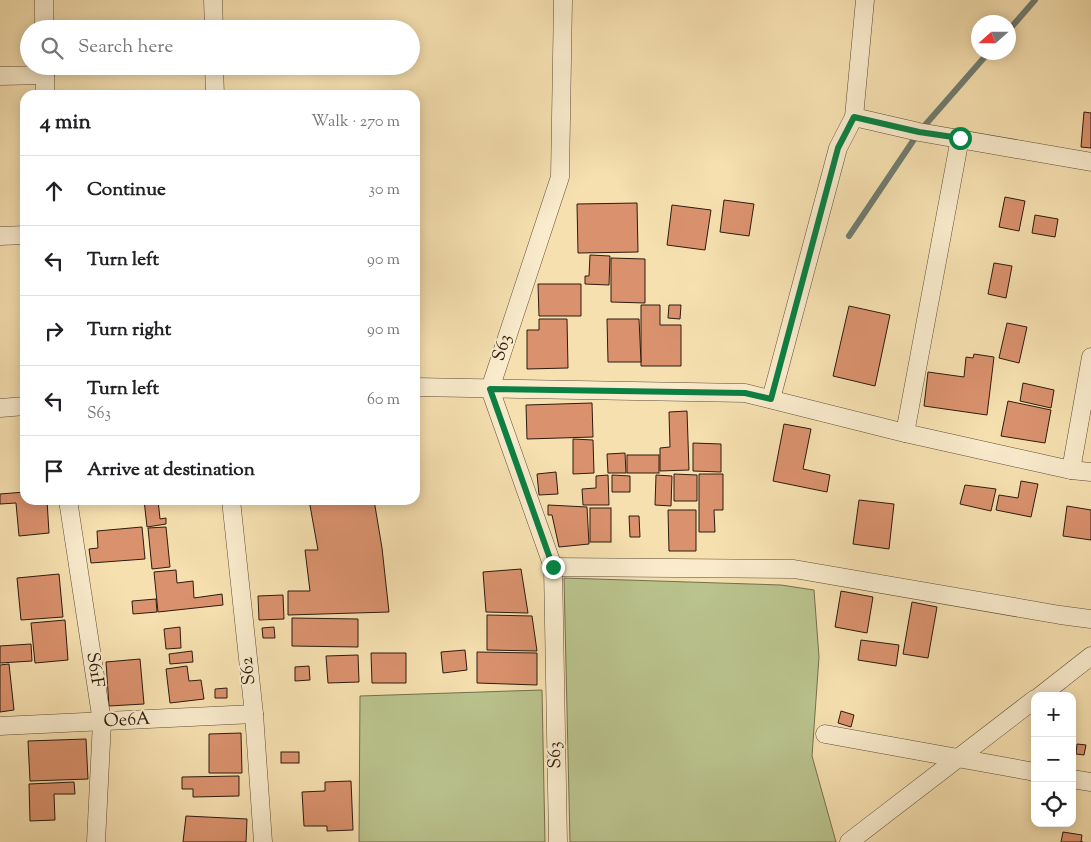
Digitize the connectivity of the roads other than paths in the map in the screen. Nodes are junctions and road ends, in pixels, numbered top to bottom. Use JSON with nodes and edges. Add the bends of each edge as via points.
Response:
{"nodes":[{"id":1,"x":44,"y":0,"type":"edge"},
{"id":2,"x":213,"y":0,"type":"edge"},
{"id":3,"x":563,"y":0,"type":"edge"},
{"id":4,"x":865,"y":0,"type":"edge"},
{"id":5,"x":44,"y":20,"type":"edge"},
{"id":6,"x":214,"y":20,"type":"edge"},
{"id":7,"x":20,"y":74,"type":"edge"},
{"id":8,"x":45,"y":75,"type":"edge"},
{"id":9,"x":214,"y":75,"type":"edge"},
{"id":10,"x":0,"y":76,"type":"edge"},
{"id":11,"x":45,"y":90,"type":"edge"},
{"id":12,"x":214,"y":90,"type":"edge"},
{"id":13,"x":854,"y":117,"type":"junction"},
{"id":14,"x":960,"y":138,"type":"junction"},
{"id":15,"x":1091,"y":162,"type":"edge"},
{"id":16,"x":20,"y":235,"type":"edge"},
{"id":17,"x":0,"y":236,"type":"edge"},
{"id":18,"x":1091,"y":357,"type":"edge"},
{"id":19,"x":420,"y":387,"type":"edge"},
{"id":20,"x":490,"y":389,"type":"junction"},
{"id":21,"x":771,"y":399,"type":"junction"},
{"id":22,"x":20,"y":406,"type":"edge"},
{"id":23,"x":0,"y":408,"type":"edge"},
{"id":24,"x":905,"y":433,"type":"junction"},
{"id":25,"x":1071,"y":470,"type":"junction"},
{"id":26,"x":1091,"y":472,"type":"edge"},
{"id":27,"x":69,"y":505,"type":"edge"},
{"id":28,"x":232,"y":505,"type":"edge"},
{"id":29,"x":553,"y":567,"type":"junction"},
{"id":30,"x":1091,"y":619,"type":"edge"},
{"id":31,"x":1091,"y":656,"type":"edge"},
{"id":32,"x":1045,"y":692,"type":"edge"},
{"id":33,"x":1031,"y":703,"type":"edge"},
{"id":34,"x":254,"y":714,"type":"junction"},
{"id":35,"x":102,"y":722,"type":"junction"},
{"id":36,"x":0,"y":726,"type":"edge"},
{"id":37,"x":825,"y":734,"type":"dead end"},
{"id":38,"x":960,"y":758,"type":"junction"},
{"id":39,"x":1031,"y":771,"type":"edge"},
{"id":40,"x":1076,"y":780,"type":"edge"},
{"id":41,"x":1091,"y":782,"type":"edge"},
{"id":42,"x":96,"y":842,"type":"edge"},
{"id":43,"x":263,"y":842,"type":"edge"},
{"id":44,"x":558,"y":842,"type":"edge"},
{"id":45,"x":849,"y":842,"type":"edge"}],
"edges":[{"from":1,"to":5,"type":"street"},
{"from":2,"to":6,"type":"street"},
{"from":3,"to":20,"type":"street","name":"S63","via":[[560,176]]},
{"from":4,"to":13,"type":"street"},
{"from":7,"to":10,"type":"street"},
{"from":8,"to":11,"type":"street"},
{"from":9,"to":12,"type":"street"},
{"from":13,"to":14,"type":"street"},
{"from":13,"to":21,"type":"street","via":[[838,148]]},
{"from":14,"to":15,"type":"street"},
{"from":14,"to":24,"type":"street"},
{"from":16,"to":17,"type":"street"},
{"from":18,"to":25,"type":"street"},
{"from":19,"to":20,"type":"street"},
{"from":20,"to":21,"type":"street","via":[[745,393]]},
{"from":20,"to":29,"type":"street","name":"S63"},
{"from":21,"to":24,"type":"street"},
{"from":22,"to":23,"type":"street"},
{"from":24,"to":25,"type":"street"},
{"from":25,"to":26,"type":"street"},
{"from":27,"to":35,"type":"street","name":"S61F"},
{"from":28,"to":34,"type":"street","name":"S62"},
{"from":29,"to":30,"type":"street","via":[[794,569]]},
{"from":29,"to":44,"type":"street","name":"S63"},
{"from":31,"to":32,"type":"street"},
{"from":33,"to":38,"type":"street"},
{"from":34,"to":35,"type":"street","name":"Oe6A"},
{"from":34,"to":43,"type":"street","name":"S62"},
{"from":35,"to":36,"type":"street","name":"Oe6A"},
{"from":35,"to":42,"type":"street","name":"S61F"},
{"from":37,"to":38,"type":"street"},
{"from":38,"to":39,"type":"street"},
{"from":38,"to":45,"type":"street"},
{"from":40,"to":41,"type":"street"}]}
